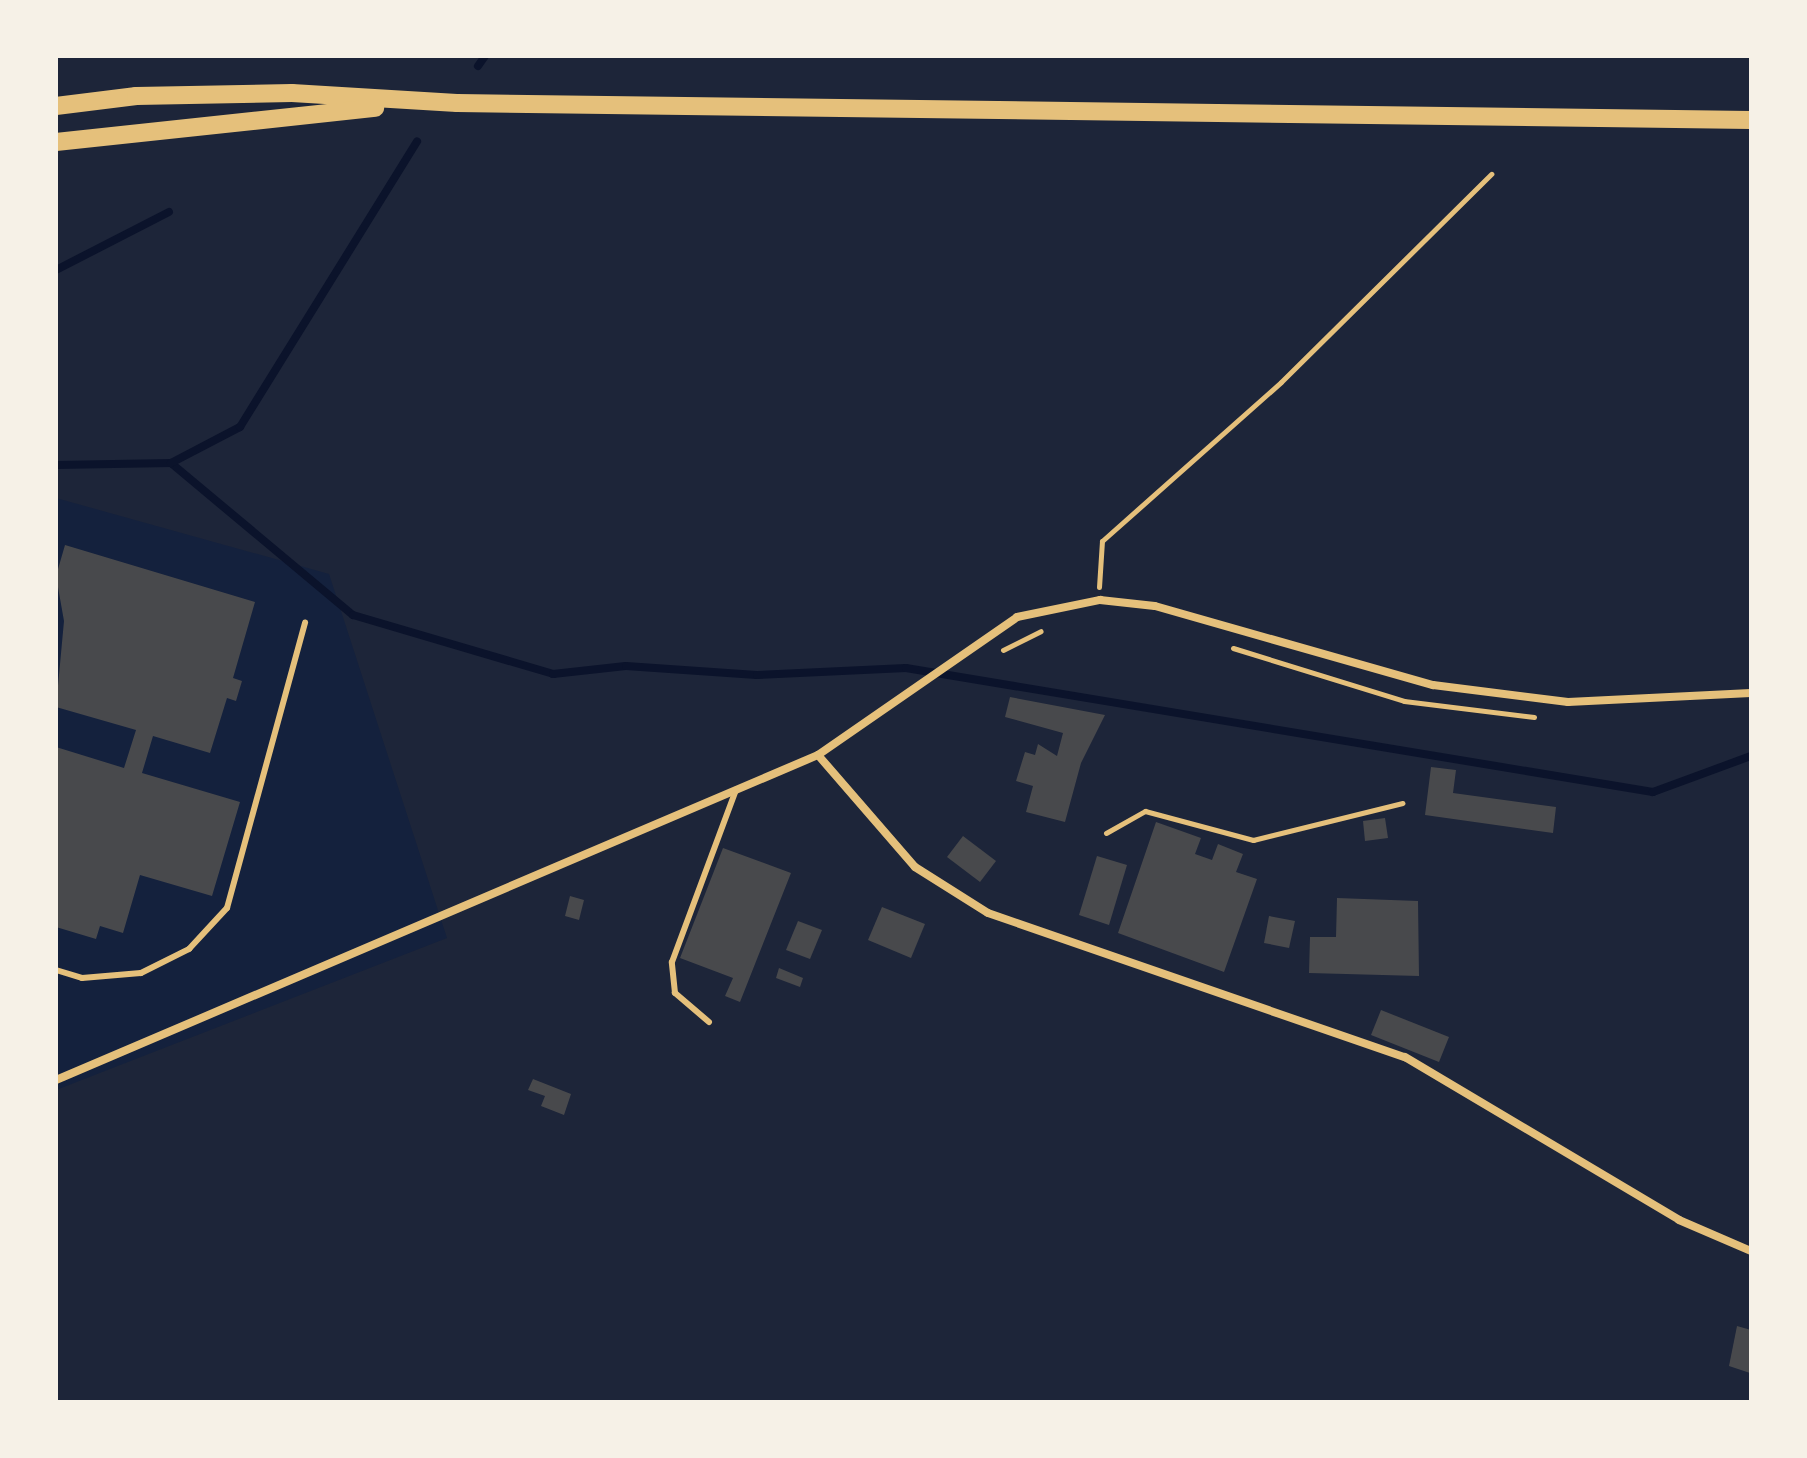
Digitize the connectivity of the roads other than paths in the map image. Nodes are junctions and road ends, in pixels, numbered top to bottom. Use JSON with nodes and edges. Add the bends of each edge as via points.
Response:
{"nodes":[{"id":1,"x":457,"y":103,"type":"junction"},
{"id":2,"x":56,"y":106,"type":"edge"},
{"id":3,"x":1751,"y":120,"type":"edge"},
{"id":4,"x":56,"y":142,"type":"edge"},
{"id":5,"x":305,"y":622,"type":"dead end"},
{"id":6,"x":1751,"y":693,"type":"edge"},
{"id":7,"x":818,"y":755,"type":"junction"},
{"id":8,"x":736,"y":790,"type":"junction"},
{"id":9,"x":56,"y":970,"type":"edge"},
{"id":10,"x":709,"y":1022,"type":"dead end"},
{"id":11,"x":56,"y":1080,"type":"edge"},
{"id":12,"x":1751,"y":1251,"type":"edge"}],
"edges":[{"from":1,"to":2,"type":"main road","via":[[292,93],[136,96]]},
{"from":1,"to":3,"type":"main road"},
{"from":1,"to":4,"type":"main road","via":[[299,112]]},
{"from":5,"to":9,"type":"lane","via":[[227,908],[189,949],[141,973],[82,978]]},
{"from":6,"to":7,"type":"street","via":[[1568,702],[1433,685],[1155,606],[1100,600],[1017,617],[923,688]]},
{"from":7,"to":8,"type":"street"},
{"from":7,"to":12,"type":"street","via":[[915,867],[988,913],[1405,1057],[1679,1220]]},
{"from":8,"to":10,"type":"lane","via":[[672,962],[675,993]]},
{"from":8,"to":11,"type":"street"}]}
